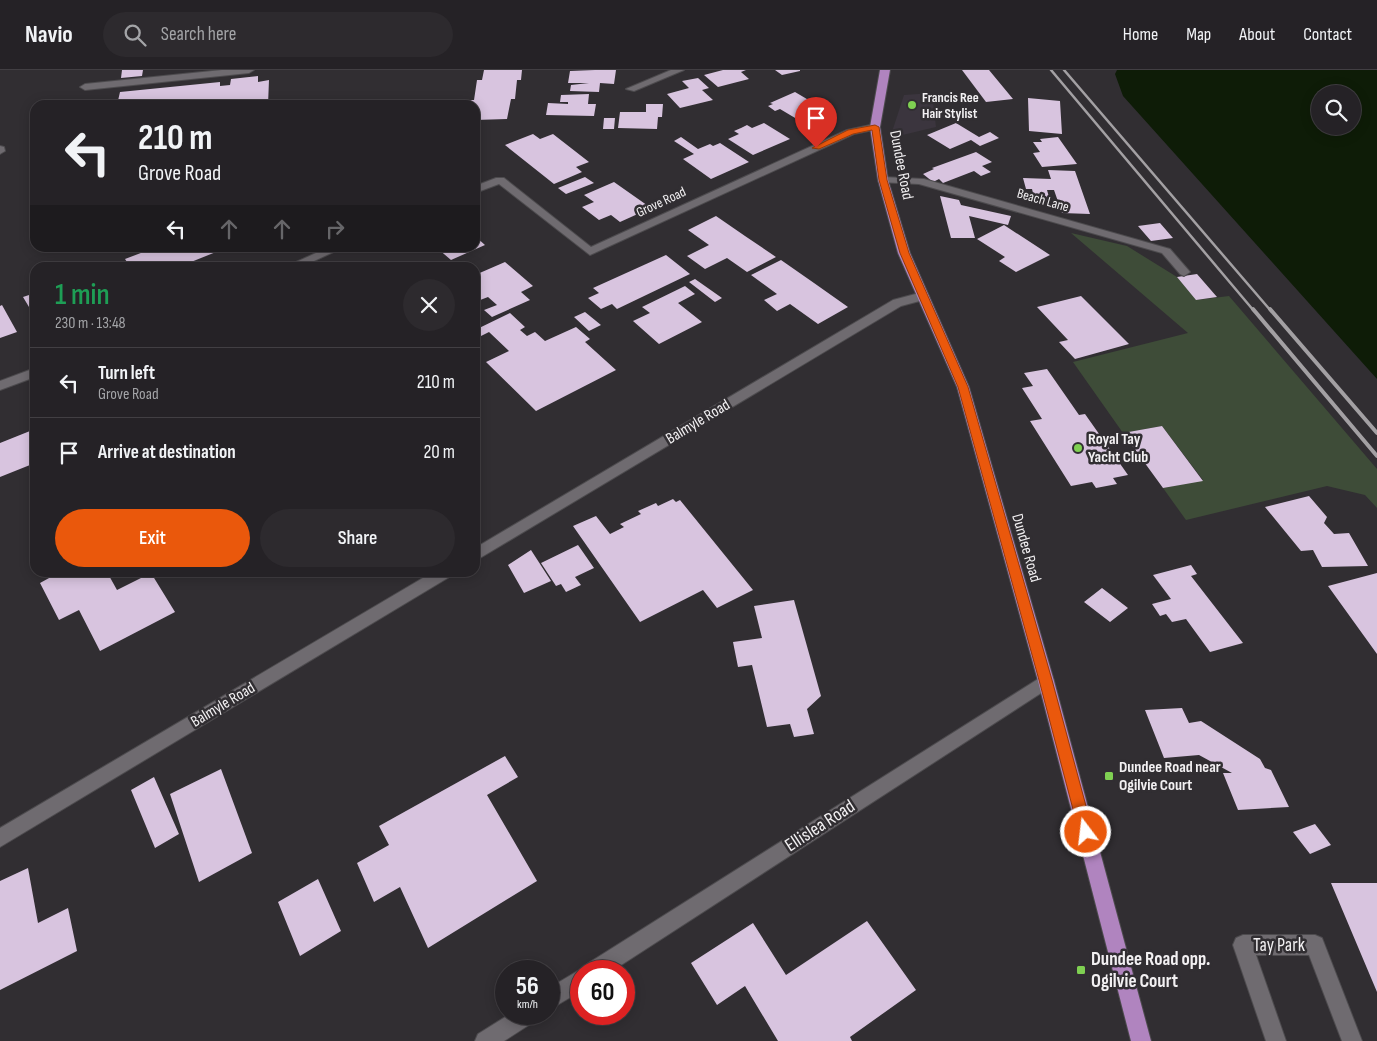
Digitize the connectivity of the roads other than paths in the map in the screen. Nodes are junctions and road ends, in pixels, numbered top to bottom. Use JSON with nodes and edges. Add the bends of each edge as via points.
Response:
{"nodes":[{"id":1,"x":249,"y":70,"type":"edge"},
{"id":2,"x":679,"y":70,"type":"edge"},
{"id":3,"x":885,"y":70,"type":"edge"},
{"id":4,"x":85,"y":87,"type":"dead end"},
{"id":5,"x":631,"y":89,"type":"dead end"},
{"id":6,"x":875,"y":127,"type":"junction"},
{"id":7,"x":883,"y":180,"type":"junction"},
{"id":8,"x":480,"y":188,"type":"edge"},
{"id":9,"x":326,"y":252,"type":"edge"},
{"id":10,"x":302,"y":262,"type":"edge"},
{"id":11,"x":1184,"y":272,"type":"dead end"},
{"id":12,"x":923,"y":296,"type":"junction"},
{"id":13,"x":30,"y":374,"type":"edge"},
{"id":14,"x":0,"y":386,"type":"edge"},
{"id":15,"x":480,"y":552,"type":"edge"},
{"id":16,"x":438,"y":577,"type":"edge"},
{"id":17,"x":1046,"y":680,"type":"junction"},
{"id":18,"x":0,"y":838,"type":"edge"},
{"id":19,"x":611,"y":960,"type":"edge"},
{"id":20,"x":510,"y":1025,"type":"edge"},
{"id":21,"x":485,"y":1041,"type":"edge"},
{"id":22,"x":1141,"y":1041,"type":"edge"},
{"id":23,"x":1276,"y":1041,"type":"edge"},
{"id":24,"x":1352,"y":1041,"type":"edge"}],
"edges":[{"from":1,"to":4,"type":"street"},
{"from":2,"to":5,"type":"street"},
{"from":3,"to":6,"type":"main road","name":"Dundee Road"},
{"from":6,"to":7,"type":"main road","name":"Dundee Road"},
{"from":6,"to":8,"type":"street","name":"Grove Road","via":[[851,132],[590,252],[500,180]]},
{"from":7,"to":11,"type":"street","name":"Beach Lane","via":[[920,182],[1166,251]]},
{"from":7,"to":12,"type":"main road","name":"Dundee Road","via":[[904,253]]},
{"from":9,"to":10,"type":"street"},
{"from":12,"to":15,"type":"street","name":"Balmyle Road","via":[[897,303]]},
{"from":12,"to":17,"type":"main road","name":"Dundee Road","via":[[963,387]]},
{"from":13,"to":14,"type":"street"},
{"from":16,"to":18,"type":"street","name":"Balmyle Road"},
{"from":17,"to":19,"type":"street","name":"Ellislea Road"},
{"from":17,"to":22,"type":"main road","name":"Dundee Road"},
{"from":20,"to":21,"type":"street"},
{"from":23,"to":24,"type":"street","name":"Tay Park","via":[[1243,945],[1315,946]]}]}
